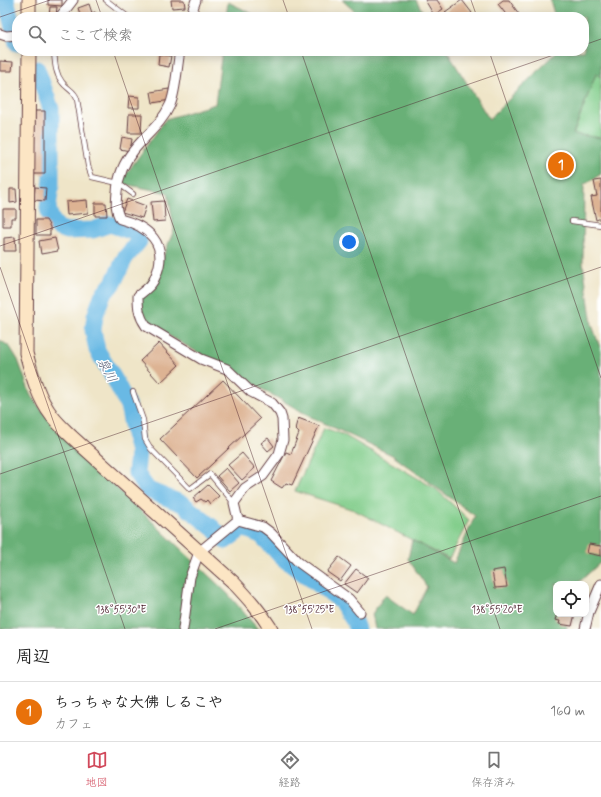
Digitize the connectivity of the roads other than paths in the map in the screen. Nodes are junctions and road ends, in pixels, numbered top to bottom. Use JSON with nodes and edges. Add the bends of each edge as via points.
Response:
{"nodes":[{"id":1,"x":29,"y":0,"type":"edge"},
{"id":2,"x":73,"y":0,"type":"edge"},
{"id":3,"x":106,"y":0,"type":"edge"},
{"id":4,"x":196,"y":0,"type":"edge"},
{"id":5,"x":29,"y":12,"type":"edge"},
{"id":6,"x":64,"y":12,"type":"edge"},
{"id":7,"x":122,"y":12,"type":"edge"},
{"id":8,"x":192,"y":12,"type":"edge"},
{"id":9,"x":29,"y":56,"type":"edge"},
{"id":10,"x":54,"y":56,"type":"edge"},
{"id":11,"x":179,"y":56,"type":"edge"},
{"id":12,"x":118,"y":183,"type":"junction"},
{"id":13,"x":133,"y":194,"type":"dead end"},
{"id":14,"x":572,"y":221,"type":"dead end"},
{"id":15,"x":601,"y":225,"type":"edge"},
{"id":16,"x":133,"y":392,"type":"dead end"},
{"id":17,"x":234,"y":503,"type":"junction"},
{"id":18,"x":238,"y":520,"type":"junction"},
{"id":19,"x":199,"y":552,"type":"junction"},
{"id":20,"x":601,"y":584,"type":"edge"},
{"id":21,"x":360,"y":612,"type":"dead end"},
{"id":22,"x":183,"y":629,"type":"edge"},
{"id":23,"x":271,"y":629,"type":"edge"},
{"id":24,"x":585,"y":629,"type":"edge"}],
"edges":[{"from":1,"to":5,"type":"street"},
{"from":2,"to":6,"type":"street"},
{"from":3,"to":7,"type":"lane"},
{"from":4,"to":8,"type":"street"},
{"from":9,"to":19,"type":"street","via":[[25,328],[26,353],[32,376],[40,397],[52,416]]},
{"from":10,"to":12,"type":"lane","via":[[56,71],[63,83],[76,94],[92,177]]},
{"from":11,"to":12,"type":"street","via":[[171,103],[158,124],[134,150],[122,170]]},
{"from":12,"to":13,"type":"lane"},
{"from":12,"to":17,"type":"street","via":[[116,210],[120,219],[144,229],[154,239],[160,252],[160,264],[152,284],[138,296],[141,319],[146,326],[202,359],[227,369],[251,392],[272,404],[280,413],[283,440],[279,454],[263,476],[245,488]]},
{"from":14,"to":15,"type":"lane"},
{"from":16,"to":17,"type":"lane","via":[[143,420],[145,439],[151,449],[190,489],[210,474]]},
{"from":17,"to":18,"type":"street"},
{"from":18,"to":19,"type":"street"},
{"from":18,"to":21,"type":"street","via":[[263,527],[271,533],[298,562],[349,599]]},
{"from":19,"to":22,"type":"street","via":[[190,577]]},
{"from":19,"to":23,"type":"street","via":[[249,599]]},
{"from":20,"to":24,"type":"street"}]}
